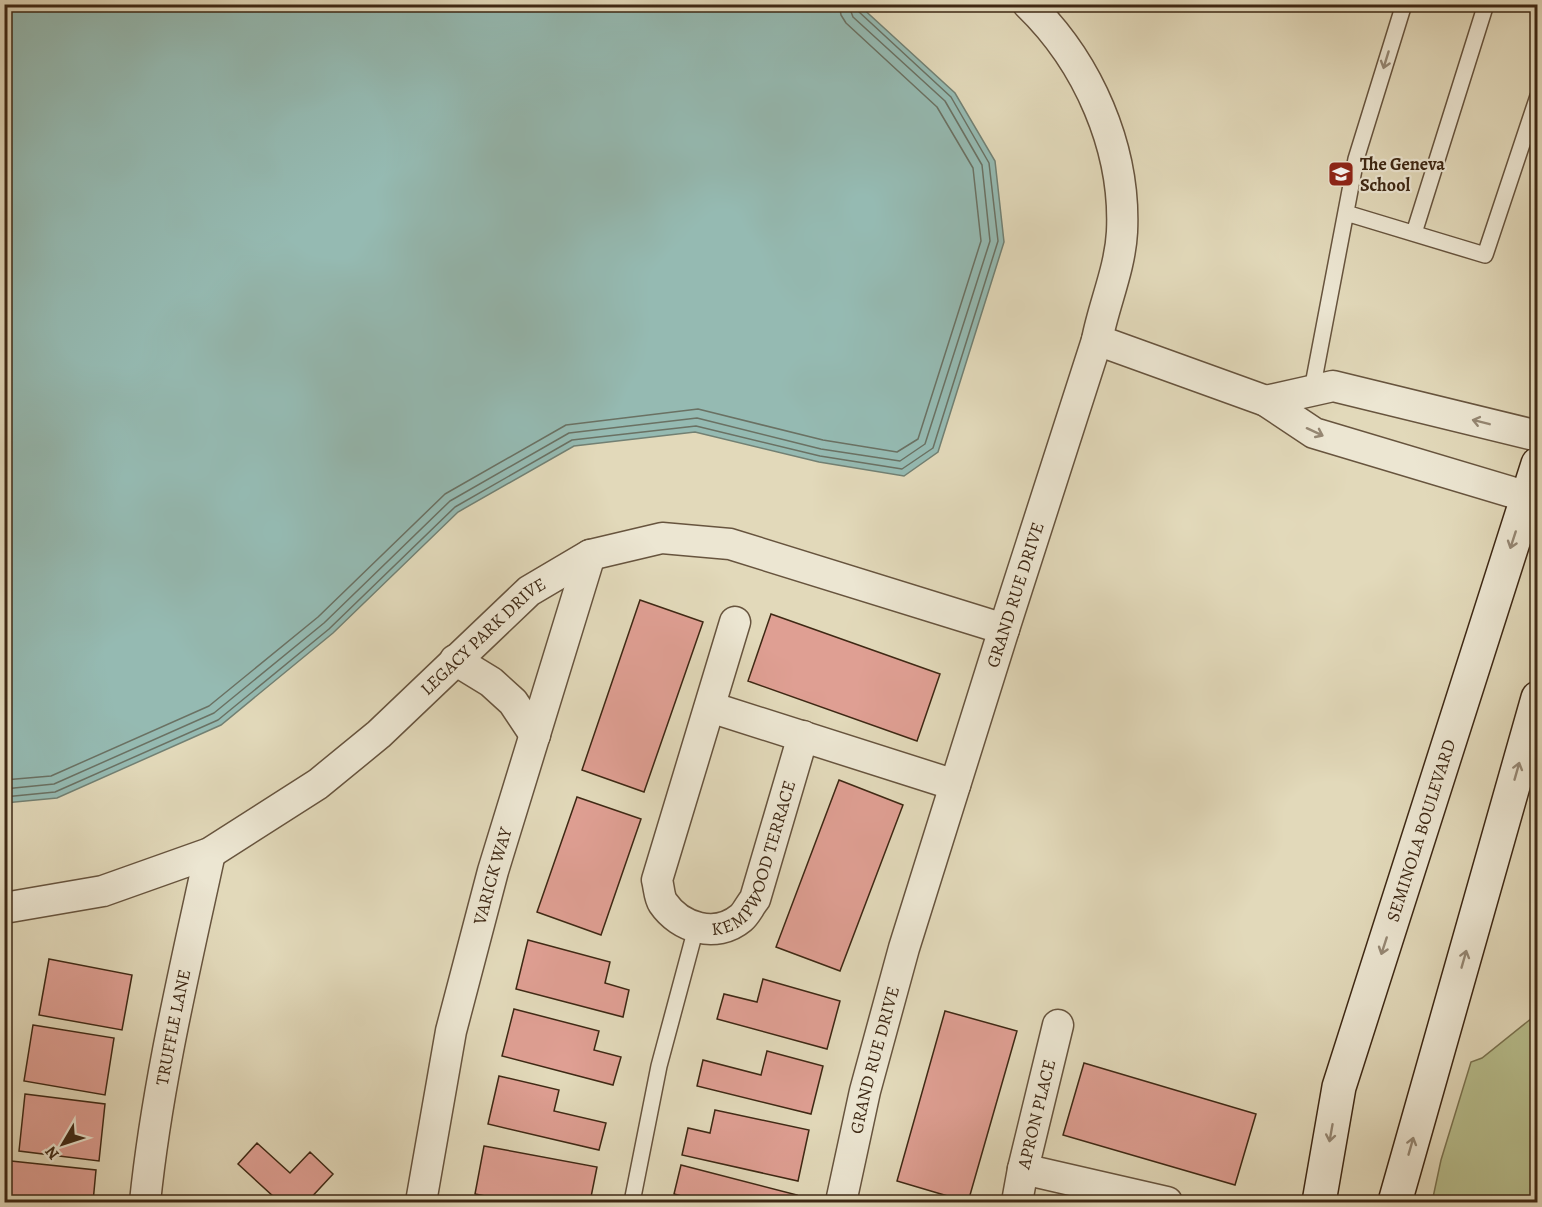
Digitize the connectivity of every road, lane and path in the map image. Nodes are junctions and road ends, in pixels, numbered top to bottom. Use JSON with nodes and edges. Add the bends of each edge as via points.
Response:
{"nodes":[{"id":1,"x":1028,"y":4,"type":"edge"},
{"id":2,"x":1404,"y":4,"type":"edge"},
{"id":3,"x":1486,"y":4,"type":"edge"},
{"id":4,"x":1538,"y":96,"type":"edge"},
{"id":5,"x":1346,"y":213,"type":"junction"},
{"id":6,"x":1414,"y":233,"type":"junction"},
{"id":7,"x":1097,"y":340,"type":"junction"},
{"id":8,"x":1312,"y":390,"type":"junction"},
{"id":9,"x":1266,"y":401,"type":"junction"},
{"id":10,"x":1538,"y":436,"type":"edge"},
{"id":11,"x":1538,"y":464,"type":"edge"},
{"id":12,"x":1532,"y":498,"type":"edge"},
{"id":13,"x":590,"y":555,"type":"junction"},
{"id":14,"x":735,"y":622,"type":"dead end"},
{"id":15,"x":1004,"y":629,"type":"junction"},
{"id":16,"x":455,"y":660,"type":"junction"},
{"id":17,"x":1538,"y":698,"type":"edge"},
{"id":18,"x":710,"y":707,"type":"junction"},
{"id":19,"x":535,"y":735,"type":"junction"},
{"id":20,"x":803,"y":736,"type":"junction"},
{"id":21,"x":955,"y":785,"type":"junction"},
{"id":22,"x":210,"y":853,"type":"junction"},
{"id":23,"x":4,"y":908,"type":"edge"},
{"id":24,"x":696,"y":928,"type":"junction"},
{"id":25,"x":1058,"y":1025,"type":"dead end"},
{"id":26,"x":1023,"y":1169,"type":"junction"},
{"id":27,"x":1124,"y":1198,"type":"edge"},
{"id":28,"x":145,"y":1203,"type":"edge"},
{"id":29,"x":422,"y":1203,"type":"edge"},
{"id":30,"x":632,"y":1203,"type":"edge"},
{"id":31,"x":841,"y":1203,"type":"edge"},
{"id":32,"x":1017,"y":1203,"type":"edge"},
{"id":33,"x":1167,"y":1203,"type":"edge"},
{"id":34,"x":1319,"y":1203,"type":"edge"},
{"id":35,"x":1395,"y":1203,"type":"edge"}],
"edges":[{"from":1,"to":7,"type":"street","name":"GRAND RUE DRIVE","via":[[1052,29],[1089,86],[1118,174],[1122,233]]},
{"from":2,"to":5,"type":"lane","one_way":true,"via":[[1356,159]]},
{"from":3,"to":6,"type":"lane"},
{"from":4,"to":6,"type":"lane","via":[[1485,255]]},
{"from":5,"to":6,"type":"lane"},
{"from":5,"to":8,"type":"lane"},
{"from":7,"to":9,"type":"street"},
{"from":7,"to":15,"type":"street","name":"GRAND RUE DRIVE"},
{"from":8,"to":9,"type":"street"},
{"from":10,"to":8,"type":"street","one_way":true,"via":[[1333,386]]},
{"from":9,"to":12,"type":"street","one_way":true,"via":[[1314,433]]},
{"from":11,"to":12,"type":"main road","name":"SEMINOLA BOULEVARD"},
{"from":12,"to":34,"type":"main road","name":"SEMINOLA BOULEVARD","one_way":true,"via":[[1339,1087]]},
{"from":13,"to":15,"type":"street","name":"LEGACY PARK DRIVE","via":[[662,538],[729,544]]},
{"from":13,"to":16,"type":"street","name":"LEGACY PARK DRIVE","via":[[529,591]]},
{"from":13,"to":19,"type":"street","name":"VARICK WAY"},
{"from":14,"to":18,"type":"street","name":"KEMPWOOD TERRACE"},
{"from":15,"to":21,"type":"street","name":"GRAND RUE DRIVE"},
{"from":16,"to":19,"type":"street","via":[[491,682],[513,702]]},
{"from":16,"to":22,"type":"street","name":"LEGACY PARK DRIVE","via":[[380,734],[318,784]]},
{"from":35,"to":17,"type":"main road","one_way":true},
{"from":18,"to":20,"type":"street"},
{"from":18,"to":24,"type":"street","name":"KEMPWOOD TERRACE","via":[[657,880],[662,901],[675,916]]},
{"from":19,"to":29,"type":"street","name":"VARICK WAY","via":[[493,871],[451,1031]]},
{"from":20,"to":21,"type":"street"},
{"from":20,"to":24,"type":"street","name":"KEMPWOOD TERRACE","via":[[754,899],[742,918],[722,929]]},
{"from":21,"to":31,"type":"street","name":"GRAND RUE DRIVE","via":[[904,948],[865,1091]]},
{"from":22,"to":23,"type":"street","name":"LEGACY PARK DRIVE","via":[[103,891]]},
{"from":22,"to":28,"type":"street","name":"TRUFFLE LANE","via":[[177,1010]]},
{"from":24,"to":30,"type":"lane","via":[[659,1066]]},
{"from":25,"to":26,"type":"street","name":"APRON PLACE"},
{"from":26,"to":27,"type":"street"},
{"from":26,"to":32,"type":"street","name":"APRON PLACE"},
{"from":27,"to":33,"type":"street"}]}
